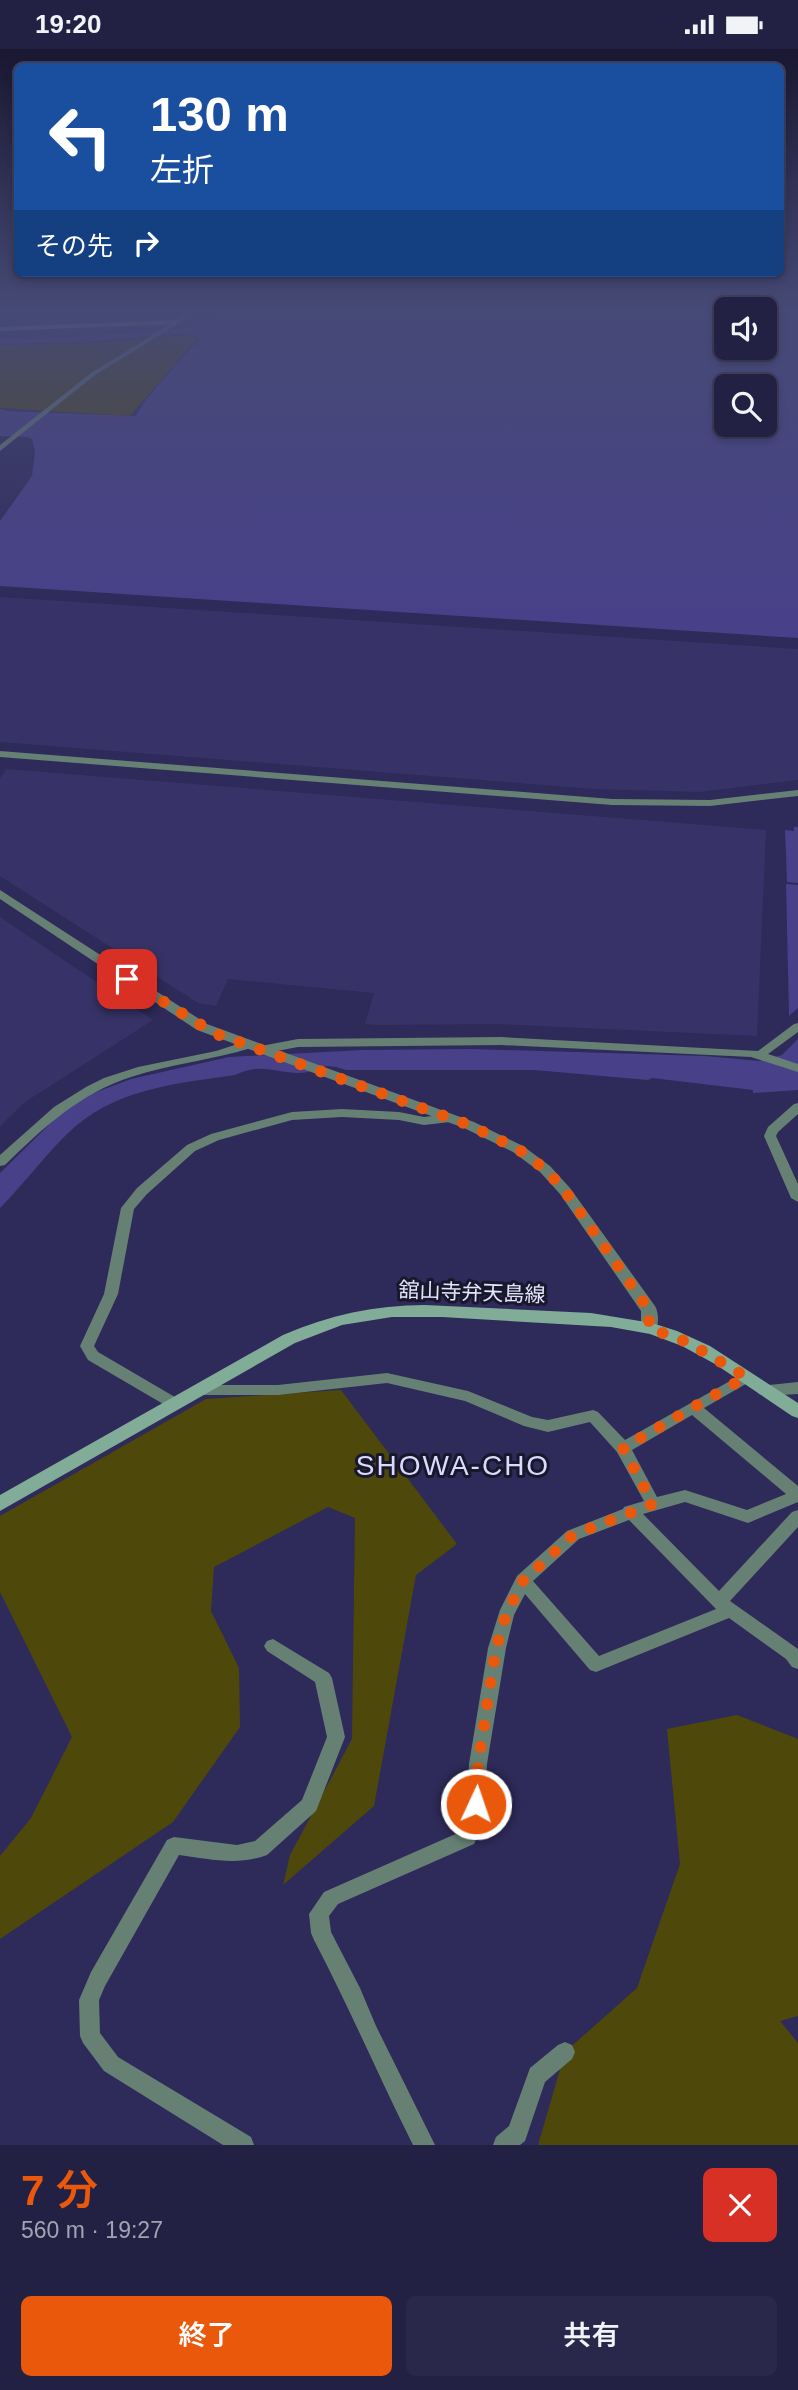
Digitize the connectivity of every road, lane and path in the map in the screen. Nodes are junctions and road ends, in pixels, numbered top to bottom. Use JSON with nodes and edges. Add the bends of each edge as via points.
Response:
{"nodes":[{"id":1,"x":45,"y":411,"type":"edge"},
{"id":2,"x":0,"y":449,"type":"edge"},
{"id":3,"x":0,"y":754,"type":"edge"},
{"id":4,"x":798,"y":793,"type":"edge"},
{"id":5,"x":0,"y":894,"type":"edge"},
{"id":6,"x":798,"y":1027,"type":"edge"},
{"id":7,"x":247,"y":1045,"type":"junction"},
{"id":8,"x":266,"y":1052,"type":"junction"},
{"id":9,"x":763,"y":1055,"type":"junction"},
{"id":10,"x":798,"y":1068,"type":"edge"},
{"id":11,"x":798,"y":1107,"type":"edge"},
{"id":12,"x":450,"y":1118,"type":"junction"},
{"id":13,"x":0,"y":1162,"type":"edge"},
{"id":14,"x":798,"y":1198,"type":"edge"},
{"id":15,"x":649,"y":1328,"type":"junction"},
{"id":16,"x":746,"y":1377,"type":"junction"},
{"id":17,"x":798,"y":1388,"type":"edge"},
{"id":18,"x":200,"y":1389,"type":"junction"},
{"id":19,"x":765,"y":1390,"type":"junction"},
{"id":20,"x":175,"y":1404,"type":"junction"},
{"id":21,"x":693,"y":1407,"type":"junction"},
{"id":22,"x":798,"y":1412,"type":"edge"},
{"id":23,"x":623,"y":1448,"type":"junction"},
{"id":24,"x":798,"y":1495,"type":"edge"},
{"id":25,"x":0,"y":1504,"type":"edge"},
{"id":26,"x":653,"y":1504,"type":"junction"},
{"id":27,"x":630,"y":1511,"type":"junction"},
{"id":28,"x":798,"y":1516,"type":"edge"},
{"id":29,"x":523,"y":1581,"type":"junction"},
{"id":30,"x":725,"y":1606,"type":"junction"},
{"id":31,"x":272,"y":1646,"type":"dead end"},
{"id":32,"x":796,"y":1655,"type":"edge"},
{"id":33,"x":565,"y":2052,"type":"dead end"},
{"id":34,"x":243,"y":2145,"type":"edge"},
{"id":35,"x":424,"y":2145,"type":"edge"},
{"id":36,"x":504,"y":2145,"type":"edge"}],
"edges":[{"from":1,"to":2,"type":"street"},
{"from":3,"to":4,"type":"street","via":[[631,803],[729,802]]},
{"from":5,"to":7,"type":"street","via":[[191,1021]]},
{"from":6,"to":9,"type":"street"},
{"from":7,"to":8,"type":"street"},
{"from":7,"to":13,"type":"street","via":[[97,1085],[56,1110]]},
{"from":8,"to":9,"type":"street","via":[[298,1043],[500,1041]]},
{"from":8,"to":12,"type":"street"},
{"from":9,"to":10,"type":"street"},
{"from":11,"to":14,"type":"street","via":[[770,1136]]},
{"from":12,"to":15,"type":"street","via":[[503,1140],[545,1169],[649,1310]]},
{"from":12,"to":20,"type":"street","via":[[424,1121],[334,1113],[275,1119],[191,1148],[142,1191],[124,1218],[111,1294],[87,1346],[93,1356]]},
{"from":15,"to":16,"type":"main road","name":"舘山寺弁天島線","via":[[687,1342]]},
{"from":15,"to":18,"type":"main road","name":"舘山寺弁天島線","via":[[587,1319],[374,1313],[302,1333]]},
{"from":16,"to":19,"type":"main road","name":"舘山寺弁天島線"},
{"from":16,"to":21,"type":"street"},
{"from":17,"to":19,"type":"street"},
{"from":18,"to":20,"type":"main road","name":"舘山寺弁天島線"},
{"from":18,"to":23,"type":"street","via":[[278,1390],[387,1378],[468,1395],[548,1426],[593,1416]]},
{"from":19,"to":22,"type":"main road","name":"舘山寺弁天島線"},
{"from":20,"to":25,"type":"main road","name":"舘山寺弁天島線"},
{"from":21,"to":23,"type":"street"},
{"from":21,"to":24,"type":"street"},
{"from":23,"to":26,"type":"street"},
{"from":24,"to":26,"type":"street","via":[[748,1517],[685,1496]]},
{"from":26,"to":27,"type":"street"},
{"from":27,"to":29,"type":"street","via":[[573,1535]]},
{"from":27,"to":30,"type":"street"},
{"from":28,"to":30,"type":"street"},
{"from":29,"to":30,"type":"street","via":[[596,1665]]},
{"from":29,"to":35,"type":"street","via":[[496,1648],[478,1764],[475,1824],[467,1838],[331,1898],[319,1914],[321,1933]]},
{"from":30,"to":32,"type":"street"},
{"from":31,"to":34,"type":"street","via":[[323,1678],[336,1737],[309,1805],[260,1850],[237,1854],[174,1846],[89,2000],[90,2036],[111,2063]]},
{"from":33,"to":36,"type":"street","via":[[537,2075],[517,2133]]}]}
